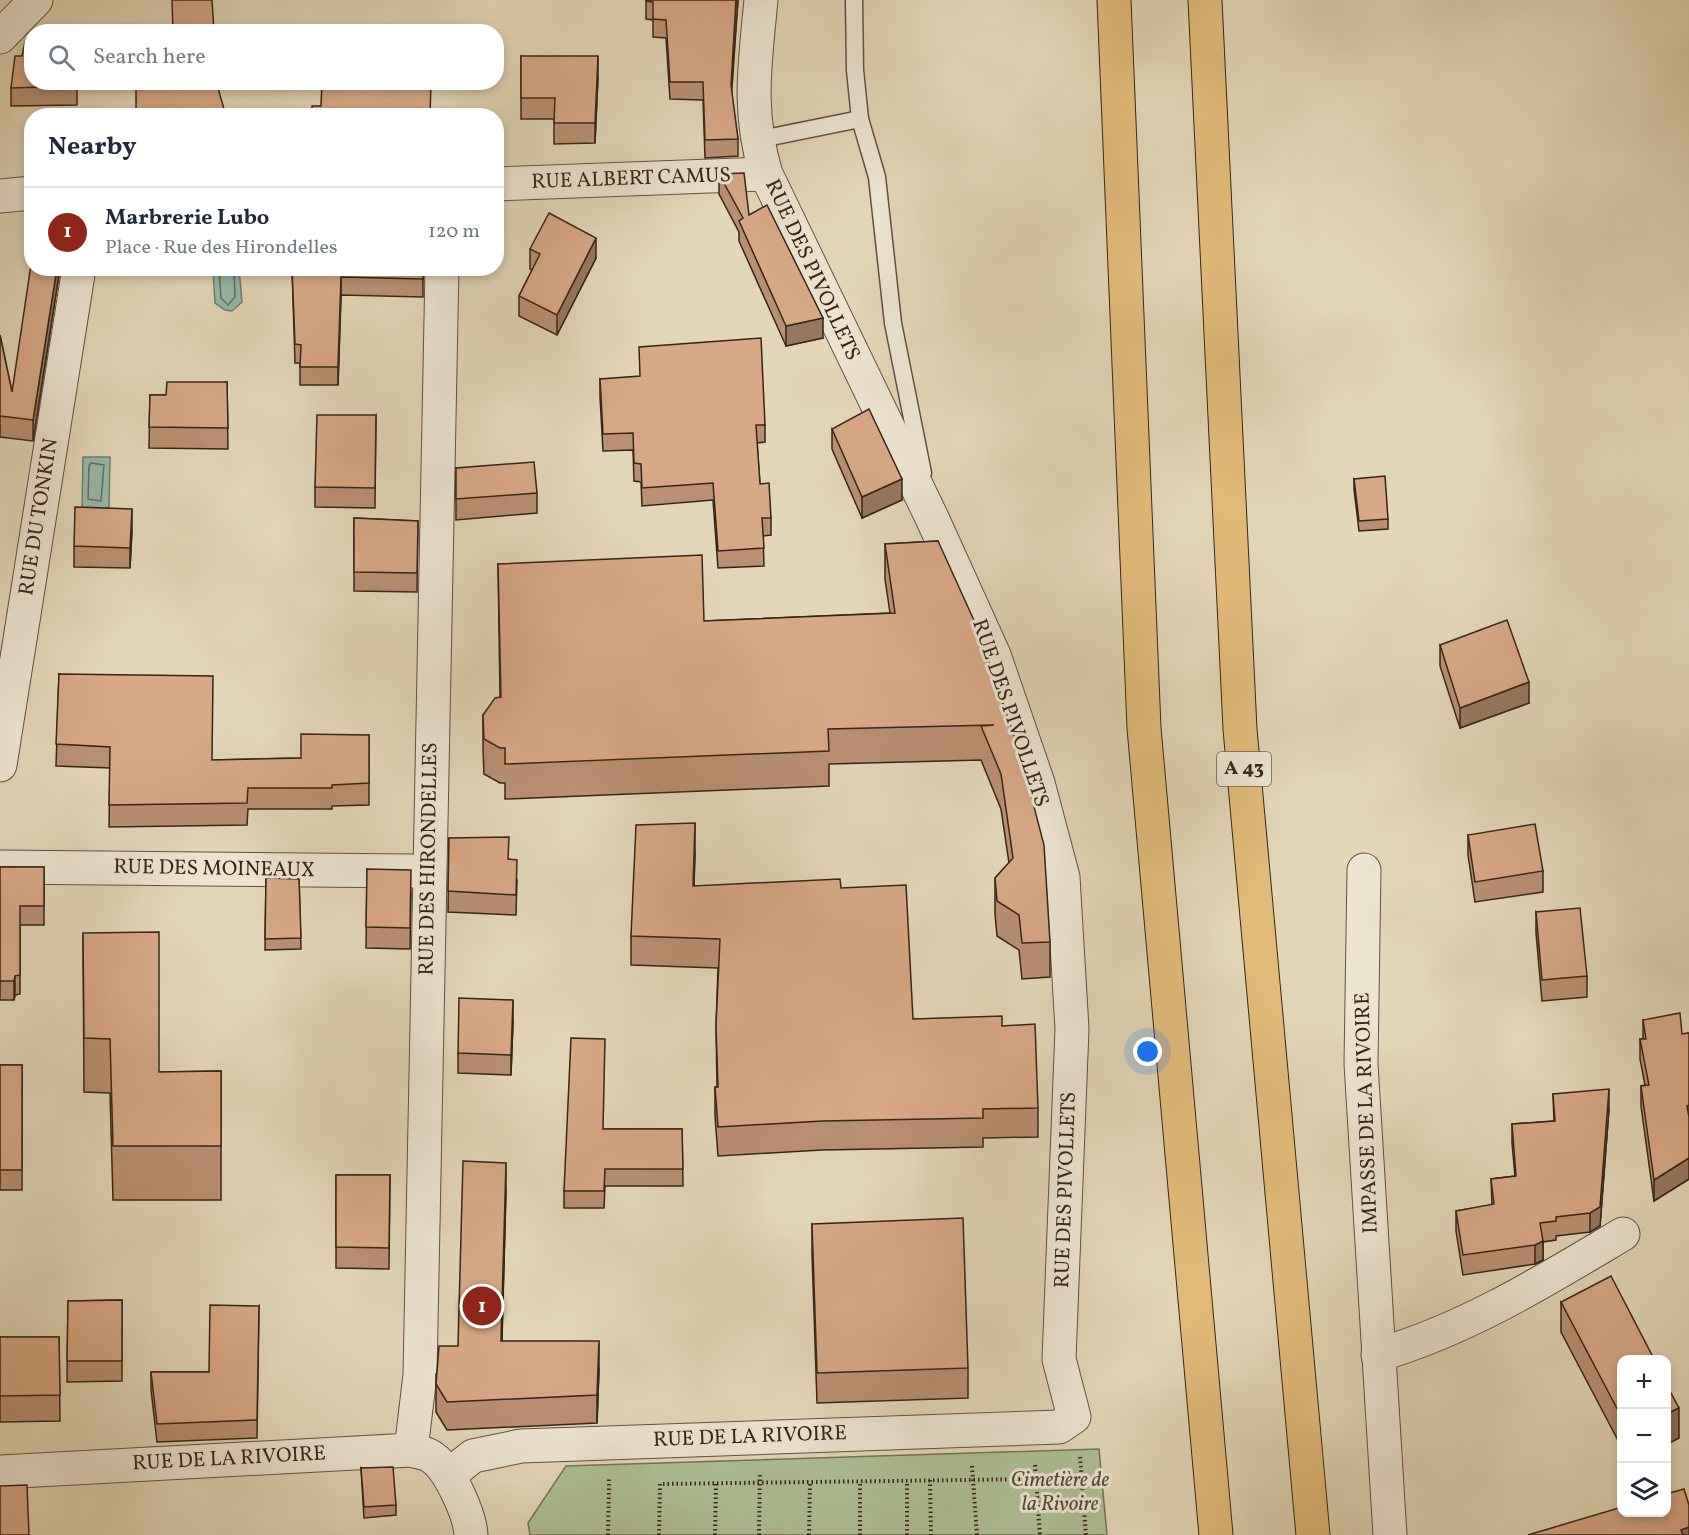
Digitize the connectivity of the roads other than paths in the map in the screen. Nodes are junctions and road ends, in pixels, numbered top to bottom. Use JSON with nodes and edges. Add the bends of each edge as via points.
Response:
{"nodes":[{"id":1,"x":36,"y":0,"type":"edge"},
{"id":2,"x":761,"y":0,"type":"edge"},
{"id":3,"x":854,"y":0,"type":"edge"},
{"id":4,"x":1114,"y":0,"type":"edge"},
{"id":5,"x":1206,"y":0,"type":"edge"},
{"id":6,"x":0,"y":37,"type":"edge"},
{"id":7,"x":860,"y":119,"type":"junction"},
{"id":8,"x":756,"y":140,"type":"junction"},
{"id":9,"x":766,"y":174,"type":"junction"},
{"id":10,"x":504,"y":184,"type":"edge"},
{"id":11,"x":24,"y":194,"type":"edge"},
{"id":12,"x":0,"y":196,"type":"edge"},
{"id":13,"x":78,"y":276,"type":"edge"},
{"id":14,"x":442,"y":276,"type":"edge"},
{"id":15,"x":932,"y":518,"type":"junction"},
{"id":16,"x":0,"y":765,"type":"edge"},
{"id":17,"x":0,"y":867,"type":"edge"},
{"id":18,"x":1365,"y":870,"type":"dead end"},
{"id":19,"x":429,"y":872,"type":"junction"},
{"id":20,"x":1623,"y":1234,"type":"dead end"},
{"id":21,"x":1378,"y":1355,"type":"junction"},
{"id":22,"x":1066,"y":1422,"type":"joint"},
{"id":23,"x":411,"y":1450,"type":"junction"},
{"id":24,"x":0,"y":1472,"type":"edge"},
{"id":25,"x":449,"y":1475,"type":"junction"},
{"id":26,"x":471,"y":1535,"type":"edge"},
{"id":27,"x":1216,"y":1535,"type":"edge"},
{"id":28,"x":1313,"y":1535,"type":"edge"},
{"id":29,"x":1390,"y":1535,"type":"edge"}],
"edges":[{"from":1,"to":6,"type":"street"},
{"from":2,"to":8,"type":"street","name":"RUE DES PIVOLLETS","via":[[753,87]]},
{"from":3,"to":7,"type":"lane"},
{"from":4,"to":27,"type":"highway","via":[[1144,728]]},
{"from":5,"to":28,"type":"highway","number":"A 43","via":[[1240,729]]},
{"from":7,"to":8,"type":"lane"},
{"from":7,"to":15,"type":"lane","via":[[877,177],[893,323]]},
{"from":8,"to":9,"type":"street","name":"RUE DES PIVOLLETS"},
{"from":9,"to":10,"type":"street","name":"RUE ALBERT CAMUS"},
{"from":9,"to":15,"type":"street","name":"RUE DES PIVOLLETS"},
{"from":11,"to":12,"type":"street"},
{"from":13,"to":16,"type":"street","name":"RUE DU TONKIN"},
{"from":14,"to":19,"type":"street","name":"RUE DES HIRONDELLES"},
{"from":15,"to":22,"type":"street","name":"RUE DES PIVOLLETS","via":[[994,655],[1038,783],[1063,877],[1072,1029],[1059,1359]]},
{"from":17,"to":19,"type":"street","name":"RUE DES MOINEAUX"},
{"from":18,"to":21,"type":"street","name":"IMPASSE DE LA RIVOIRE","via":[[1361,1064]]},
{"from":19,"to":23,"type":"street","name":"RUE DES HIRONDELLES","via":[[420,1375]]},
{"from":20,"to":21,"type":"street","via":[[1516,1299],[1416,1344]]},
{"from":21,"to":29,"type":"street","name":"IMPASSE DE LA RIVOIRE"},
{"from":22,"to":25,"type":"street","name":"RUE DE LA RIVOIRE","via":[[971,1430],[521,1446],[473,1456]]},
{"from":23,"to":24,"type":"street","name":"RUE DE LA RIVOIRE"},
{"from":23,"to":25,"type":"street","name":"RUE DE LA RIVOIRE","via":[[433,1457]]},
{"from":25,"to":26,"type":"street","name":"RUE DE LA RIVOIRE"}]}
